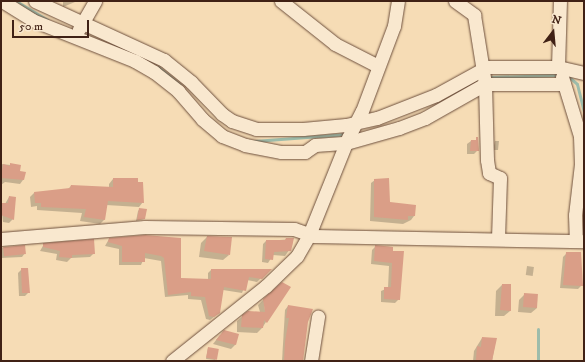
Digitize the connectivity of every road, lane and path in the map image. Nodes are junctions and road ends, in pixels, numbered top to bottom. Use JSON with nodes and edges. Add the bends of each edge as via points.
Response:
{"nodes":[{"id":1,"x":2,"y":1,"type":"edge"},
{"id":2,"x":35,"y":1,"type":"edge"},
{"id":3,"x":95,"y":1,"type":"edge"},
{"id":4,"x":281,"y":1,"type":"edge"},
{"id":5,"x":398,"y":1,"type":"edge"},
{"id":6,"x":455,"y":1,"type":"edge"},
{"id":7,"x":560,"y":1,"type":"edge"},
{"id":8,"x":79,"y":31,"type":"junction"},
{"id":9,"x":378,"y":66,"type":"junction"},
{"id":10,"x":584,"y":73,"type":"edge"},
{"id":11,"x":561,"y":74,"type":"junction"},
{"id":12,"x":483,"y":76,"type":"junction"},
{"id":13,"x":351,"y":133,"type":"junction"},
{"id":14,"x":309,"y":235,"type":"junction"},
{"id":15,"x":498,"y":238,"type":"junction"},
{"id":16,"x":1,"y":239,"type":"edge"},
{"id":17,"x":580,"y":241,"type":"edge"},
{"id":18,"x":318,"y":317,"type":"dead end"},
{"id":19,"x":172,"y":361,"type":"edge"},
{"id":20,"x":311,"y":361,"type":"edge"}],
"edges":[{"from":1,"to":8,"type":"street","via":[[32,20]]},
{"from":2,"to":8,"type":"street"},
{"from":3,"to":8,"type":"street"},
{"from":4,"to":9,"type":"street","via":[[335,44]]},
{"from":5,"to":9,"type":"street","via":[[394,26]]},
{"from":6,"to":12,"type":"street","via":[[474,15]]},
{"from":7,"to":11,"type":"street"},
{"from":8,"to":13,"type":"street","via":[[164,60],[191,82],[222,114],[245,126],[256,129]]},
{"from":8,"to":13,"type":"street","via":[[154,72],[178,91],[202,119],[231,141],[281,152],[305,152]]},
{"from":9,"to":13,"type":"street"},
{"from":10,"to":11,"type":"street"},
{"from":11,"to":12,"type":"street"},
{"from":11,"to":12,"type":"street"},
{"from":11,"to":17,"type":"street","via":[[580,136],[581,164],[575,215]]},
{"from":12,"to":13,"type":"street"},
{"from":12,"to":13,"type":"street","via":[[425,118]]},
{"from":12,"to":15,"type":"street","via":[[489,173],[500,178]]},
{"from":13,"to":14,"type":"street"},
{"from":14,"to":15,"type":"street"},
{"from":14,"to":16,"type":"street","via":[[294,230],[145,227]]},
{"from":14,"to":19,"type":"street","via":[[297,256],[280,274]]},
{"from":15,"to":17,"type":"street"},
{"from":18,"to":20,"type":"street"}]}
